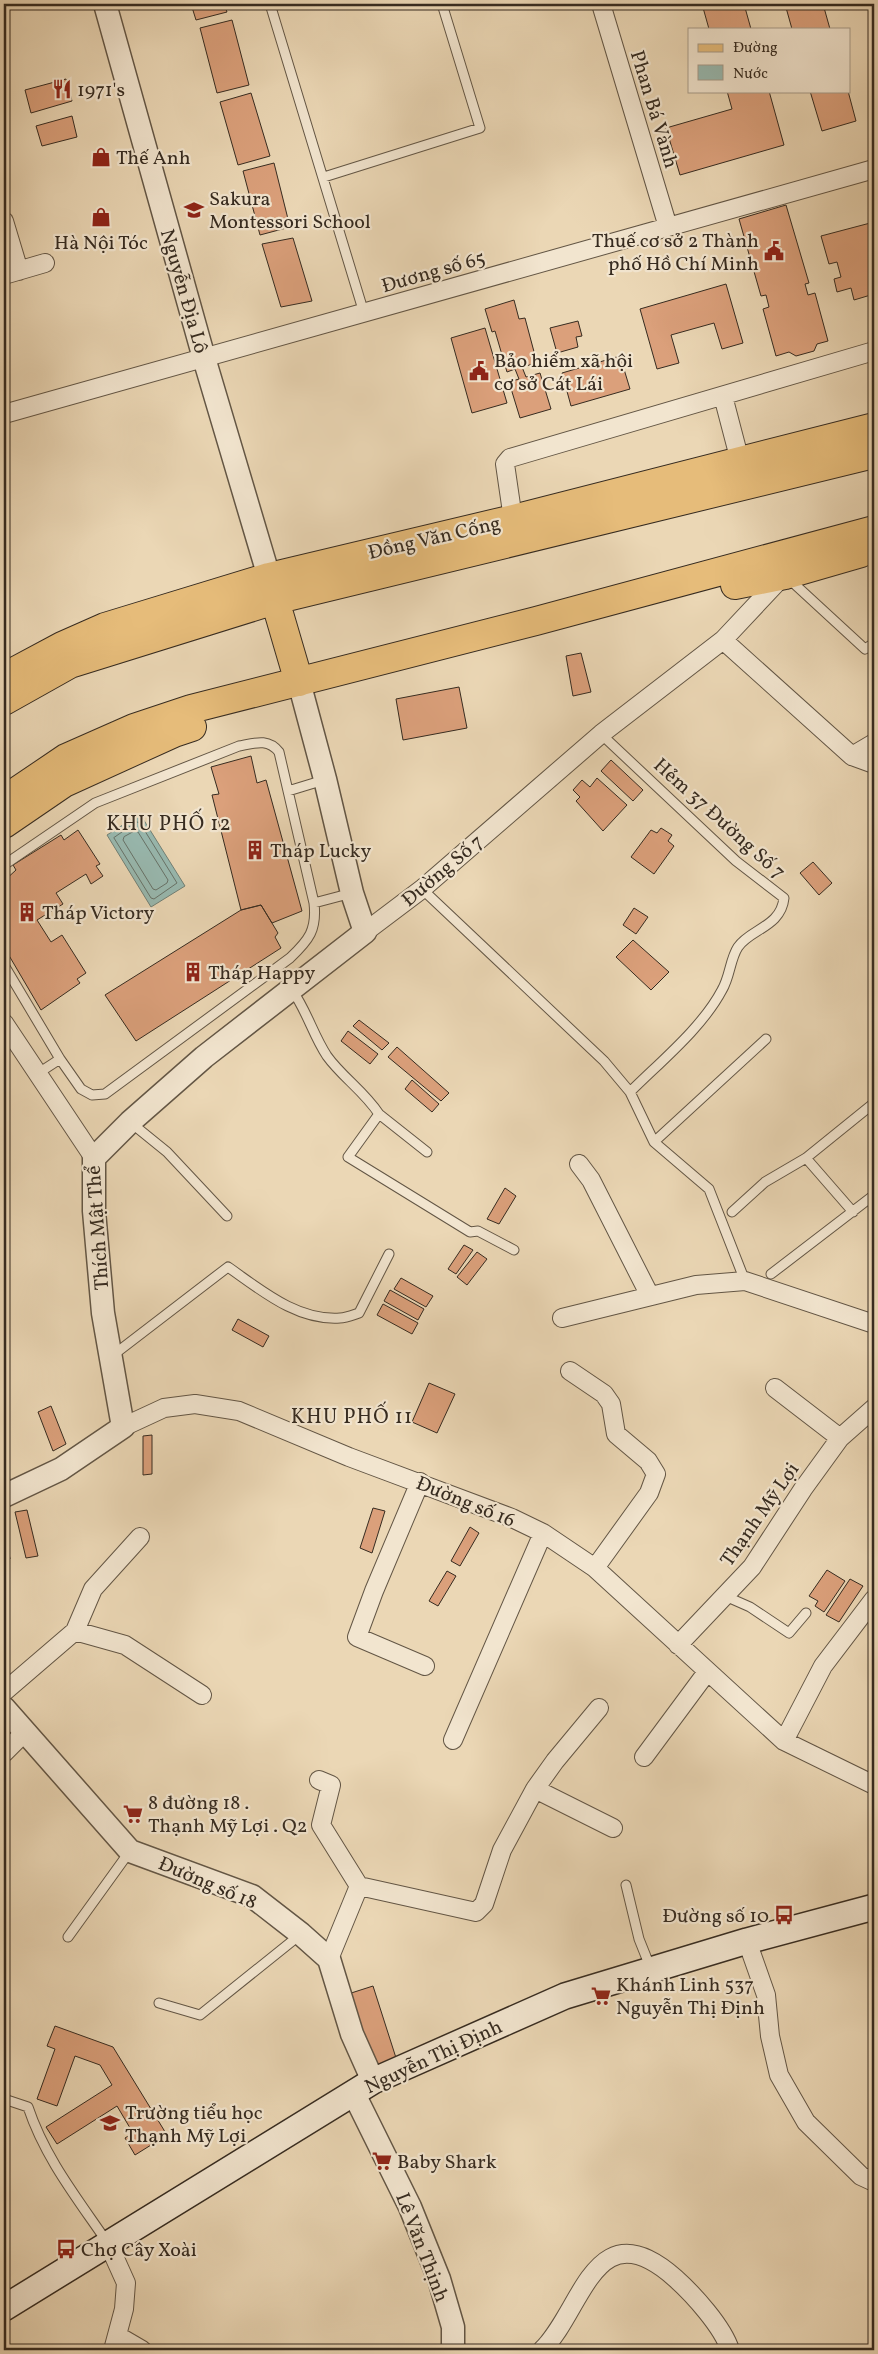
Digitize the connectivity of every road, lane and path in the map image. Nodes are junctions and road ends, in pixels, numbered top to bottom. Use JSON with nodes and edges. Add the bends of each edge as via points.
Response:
{"nodes":[{"id":1,"x":105,"y":4,"type":"edge"},
{"id":2,"x":270,"y":4,"type":"edge"},
{"id":3,"x":442,"y":4,"type":"edge"},
{"id":4,"x":601,"y":4,"type":"edge"},
{"id":5,"x":874,"y":169,"type":"edge"},
{"id":6,"x":324,"y":177,"type":"junction"},
{"id":7,"x":4,"y":221,"type":"edge"},
{"id":8,"x":668,"y":227,"type":"junction"},
{"id":9,"x":45,"y":263,"type":"dead end"},
{"id":10,"x":11,"y":273,"type":"edge"},
{"id":11,"x":364,"y":313,"type":"junction"},
{"id":12,"x":874,"y":351,"type":"edge"},
{"id":13,"x":204,"y":358,"type":"junction"},
{"id":14,"x":722,"y":396,"type":"junction"},
{"id":15,"x":4,"y":414,"type":"edge"},
{"id":16,"x":874,"y":426,"type":"edge"},
{"id":17,"x":874,"y":454,"type":"edge"},
{"id":18,"x":744,"y":473,"type":"junction"},
{"id":19,"x":515,"y":530,"type":"junction"},
{"id":20,"x":874,"y":530,"type":"edge"},
{"id":21,"x":874,"y":549,"type":"edge"},
{"id":22,"x":783,"y":565,"type":"junction"},
{"id":23,"x":272,"y":588,"type":"junction"},
{"id":24,"x":723,"y":640,"type":"junction"},
{"id":25,"x":874,"y":643,"type":"edge"},
{"id":26,"x":4,"y":677,"type":"edge"},
{"id":27,"x":298,"y":682,"type":"junction"},
{"id":28,"x":4,"y":701,"type":"edge"},
{"id":29,"x":601,"y":734,"type":"junction"},
{"id":30,"x":874,"y":743,"type":"edge"},
{"id":31,"x":852,"y":756,"type":"junction"},
{"id":32,"x":874,"y":764,"type":"edge"},
{"id":33,"x":325,"y":779,"type":"junction"},
{"id":34,"x":288,"y":791,"type":"junction"},
{"id":35,"x":4,"y":800,"type":"edge"},
{"id":36,"x":4,"y":824,"type":"edge"},
{"id":37,"x":4,"y":865,"type":"edge"},
{"id":38,"x":422,"y":889,"type":"junction"},
{"id":39,"x":352,"y":893,"type":"junction"},
{"id":40,"x":314,"y":903,"type":"junction"},
{"id":41,"x":365,"y":932,"type":"junction"},
{"id":42,"x":4,"y":965,"type":"edge"},
{"id":43,"x":292,"y":990,"type":"junction"},
{"id":44,"x":4,"y":1023,"type":"edge"},
{"id":45,"x":766,"y":1040,"type":"dead end"},
{"id":46,"x":60,"y":1059,"type":"junction"},
{"id":47,"x":37,"y":1074,"type":"junction"},
{"id":48,"x":630,"y":1092,"type":"junction"},
{"id":49,"x":874,"y":1103,"type":"edge"},
{"id":50,"x":379,"y":1114,"type":"junction"},
{"id":51,"x":130,"y":1122,"type":"junction"},
{"id":52,"x":654,"y":1142,"type":"junction"},
{"id":53,"x":427,"y":1152,"type":"dead end"},
{"id":54,"x":94,"y":1158,"type":"junction"},
{"id":55,"x":806,"y":1158,"type":"junction"},
{"id":56,"x":579,"y":1164,"type":"dead end"},
{"id":57,"x":874,"y":1194,"type":"edge"},
{"id":58,"x":732,"y":1212,"type":"dead end"},
{"id":59,"x":853,"y":1212,"type":"junction"},
{"id":60,"x":226,"y":1216,"type":"dead end"},
{"id":61,"x":514,"y":1250,"type":"dead end"},
{"id":62,"x":389,"y":1254,"type":"dead end"},
{"id":63,"x":771,"y":1274,"type":"dead end"},
{"id":64,"x":745,"y":1281,"type":"junction"},
{"id":65,"x":650,"y":1296,"type":"junction"},
{"id":66,"x":562,"y":1318,"type":"dead end"},
{"id":67,"x":874,"y":1324,"type":"edge"},
{"id":68,"x":112,"y":1357,"type":"junction"},
{"id":69,"x":570,"y":1371,"type":"dead end"},
{"id":70,"x":775,"y":1388,"type":"dead end"},
{"id":71,"x":874,"y":1408,"type":"edge"},
{"id":72,"x":122,"y":1427,"type":"junction"},
{"id":73,"x":840,"y":1438,"type":"junction"},
{"id":74,"x":420,"y":1482,"type":"junction"},
{"id":75,"x":4,"y":1496,"type":"edge"},
{"id":76,"x":544,"y":1533,"type":"junction"},
{"id":77,"x":140,"y":1538,"type":"dead end"},
{"id":78,"x":595,"y":1568,"type":"junction"},
{"id":79,"x":725,"y":1596,"type":"junction"},
{"id":80,"x":874,"y":1599,"type":"edge"},
{"id":81,"x":806,"y":1613,"type":"dead end"},
{"id":82,"x":75,"y":1630,"type":"junction"},
{"id":83,"x":678,"y":1645,"type":"junction"},
{"id":84,"x":425,"y":1666,"type":"dead end"},
{"id":85,"x":707,"y":1672,"type":"junction"},
{"id":86,"x":4,"y":1692,"type":"edge"},
{"id":87,"x":202,"y":1695,"type":"dead end"},
{"id":88,"x":4,"y":1708,"type":"edge"},
{"id":89,"x":598,"y":1708,"type":"dead end"},
{"id":90,"x":25,"y":1732,"type":"junction"},
{"id":91,"x":453,"y":1740,"type":"dead end"},
{"id":92,"x":784,"y":1741,"type":"junction"},
{"id":93,"x":4,"y":1753,"type":"edge"},
{"id":94,"x":644,"y":1757,"type":"dead end"},
{"id":95,"x":319,"y":1780,"type":"dead end"},
{"id":96,"x":874,"y":1785,"type":"edge"},
{"id":97,"x":535,"y":1789,"type":"junction"},
{"id":98,"x":612,"y":1828,"type":"dead end"},
{"id":99,"x":130,"y":1851,"type":"junction"},
{"id":100,"x":359,"y":1886,"type":"junction"},
{"id":101,"x":626,"y":1886,"type":"dead end"},
{"id":102,"x":874,"y":1907,"type":"edge"},
{"id":103,"x":301,"y":1934,"type":"junction"},
{"id":104,"x":68,"y":1937,"type":"dead end"},
{"id":105,"x":747,"y":1941,"type":"junction"},
{"id":106,"x":329,"y":1959,"type":"junction"},
{"id":107,"x":651,"y":1970,"type":"junction"},
{"id":108,"x":160,"y":2003,"type":"dead end"},
{"id":109,"x":363,"y":2087,"type":"junction"},
{"id":110,"x":4,"y":2099,"type":"edge"},
{"id":111,"x":874,"y":2182,"type":"edge"},
{"id":112,"x":108,"y":2243,"type":"junction"},
{"id":113,"x":4,"y":2308,"type":"edge"},
{"id":114,"x":115,"y":2343,"type":"edge"},
{"id":115,"x":142,"y":2350,"type":"edge"},
{"id":116,"x":453,"y":2350,"type":"edge"},
{"id":117,"x":542,"y":2350,"type":"edge"},
{"id":118,"x":730,"y":2350,"type":"edge"}],
"edges":[{"from":1,"to":13,"type":"street","name":"Nguyễn Địa Lô"},
{"from":2,"to":6,"type":"lane"},
{"from":3,"to":6,"type":"lane","via":[[480,128]]},
{"from":4,"to":8,"type":"street","name":"Phan Bá Vành"},
{"from":5,"to":8,"type":"street","name":"Đương số 65"},
{"from":6,"to":11,"type":"lane"},
{"from":7,"to":10,"type":"street"},
{"from":8,"to":11,"type":"street","name":"Đương số 65"},
{"from":9,"to":10,"type":"street"},
{"from":11,"to":13,"type":"street","name":"Đương số 65"},
{"from":12,"to":14,"type":"street"},
{"from":13,"to":15,"type":"street","name":"Đương số 65"},
{"from":13,"to":23,"type":"street","name":"Nguyễn Địa Lô"},
{"from":14,"to":18,"type":"street"},
{"from":14,"to":19,"type":"street","via":[[510,458],[505,464]]},
{"from":16,"to":18,"type":"main road","name":"Đồng Văn Cống"},
{"from":17,"to":18,"type":"main road","name":"Đồng Văn Cống"},
{"from":18,"to":19,"type":"main road","name":"Đồng Văn Cống"},
{"from":19,"to":23,"type":"main road","name":"Đồng Văn Cống"},
{"from":20,"to":22,"type":"main road"},
{"from":21,"to":22,"type":"main road"},
{"from":22,"to":24,"type":"street","name":"Đường Số 7"},
{"from":22,"to":25,"type":"lane","via":[[865,649]]},
{"from":22,"to":27,"type":"main road","via":[[536,621]]},
{"from":23,"to":26,"type":"main road","name":"Đồng Văn Cống","via":[[105,627]]},
{"from":23,"to":27,"type":"main road"},
{"from":23,"to":28,"type":"main road","name":"Đồng Văn Cống","via":[[70,664]]},
{"from":24,"to":29,"type":"street","name":"Đường Số 7"},
{"from":24,"to":31,"type":"street"},
{"from":27,"to":33,"type":"street"},
{"from":27,"to":35,"type":"main road","via":[[191,709],[134,728],[66,758]]},
{"from":27,"to":36,"type":"main road","via":[[266,703],[174,733],[64,783]]},
{"from":29,"to":38,"type":"street","name":"Đường Số 7"},
{"from":29,"to":48,"type":"lane","name":"Hẻm 37 Đường Số 7","via":[[736,861],[784,898],[783,908],[768,924],[738,946],[723,990],[704,1018]]},
{"from":30,"to":31,"type":"street"},
{"from":31,"to":32,"type":"street"},
{"from":33,"to":34,"type":"lane"},
{"from":33,"to":39,"type":"street"},
{"from":34,"to":37,"type":"lane","via":[[275,747],[259,742],[240,746],[95,803]]},
{"from":34,"to":40,"type":"lane"},
{"from":38,"to":41,"type":"street","name":"Đường Số 7"},
{"from":38,"to":48,"type":"lane","via":[[604,1061]]},
{"from":39,"to":40,"type":"lane"},
{"from":39,"to":41,"type":"street"},
{"from":40,"to":46,"type":"lane","via":[[316,918],[305,944],[290,958],[105,1094],[92,1096],[81,1089]]},
{"from":41,"to":43,"type":"street","name":"Đường Số 7"},
{"from":42,"to":46,"type":"lane"},
{"from":43,"to":50,"type":"lane","via":[[304,1007],[326,1054]]},
{"from":43,"to":51,"type":"street","name":"Đường Số 7","via":[[204,1057]]},
{"from":44,"to":47,"type":"street","name":"Thích Mật Thể"},
{"from":45,"to":52,"type":"lane"},
{"from":46,"to":47,"type":"lane"},
{"from":47,"to":54,"type":"street","name":"Thích Mật Thể"},
{"from":48,"to":52,"type":"lane"},
{"from":49,"to":55,"type":"lane"},
{"from":50,"to":53,"type":"lane"},
{"from":50,"to":61,"type":"lane","via":[[348,1157],[470,1232],[478,1231]]},
{"from":51,"to":54,"type":"street","name":"Đường Số 7"},
{"from":51,"to":60,"type":"lane","via":[[167,1152]]},
{"from":52,"to":64,"type":"lane","via":[[709,1189]]},
{"from":54,"to":68,"type":"street","name":"Thích Mật Thể","via":[[94,1211],[104,1313]]},
{"from":55,"to":58,"type":"lane","via":[[765,1182]]},
{"from":55,"to":59,"type":"lane"},
{"from":56,"to":65,"type":"street","via":[[591,1180]]},
{"from":57,"to":59,"type":"lane"},
{"from":59,"to":63,"type":"lane"},
{"from":62,"to":68,"type":"lane","via":[[359,1313],[340,1318],[315,1315],[282,1305],[228,1267]]},
{"from":64,"to":65,"type":"street","via":[[696,1285]]},
{"from":64,"to":67,"type":"street"},
{"from":65,"to":66,"type":"street"},
{"from":68,"to":72,"type":"street","name":"Thích Mật Thể"},
{"from":69,"to":78,"type":"street","via":[[604,1394],[611,1404],[616,1434],[648,1461],[656,1474],[649,1493]]},
{"from":70,"to":73,"type":"street"},
{"from":71,"to":73,"type":"street","name":"Thạnh Mỹ Lợi"},
{"from":72,"to":74,"type":"street","name":"Đường số 16","via":[[164,1408],[195,1404],[239,1411]]},
{"from":72,"to":75,"type":"street","name":"Đường số 16","via":[[61,1469]]},
{"from":73,"to":79,"type":"street","name":"Thạnh Mỹ Lợi","via":[[752,1567]]},
{"from":74,"to":76,"type":"street","name":"Đường số 16"},
{"from":74,"to":84,"type":"street","via":[[357,1637]]},
{"from":76,"to":78,"type":"street","name":"Đường số 16"},
{"from":76,"to":91,"type":"street"},
{"from":77,"to":82,"type":"street","via":[[93,1588]]},
{"from":78,"to":83,"type":"street","name":"Đường số 16"},
{"from":79,"to":81,"type":"lane","via":[[750,1607],[789,1633]]},
{"from":79,"to":83,"type":"street","name":"Thạnh Mỹ Lợi"},
{"from":80,"to":92,"type":"street","via":[[823,1666]]},
{"from":82,"to":86,"type":"street"},
{"from":82,"to":87,"type":"street","via":[[125,1645]]},
{"from":83,"to":85,"type":"street","name":"Đường số 16"},
{"from":85,"to":92,"type":"street","name":"Đường số 16"},
{"from":85,"to":94,"type":"street"},
{"from":88,"to":90,"type":"street","name":"Đường số 18"},
{"from":89,"to":97,"type":"street"},
{"from":90,"to":93,"type":"street"},
{"from":90,"to":99,"type":"street","name":"Đường số 18"},
{"from":92,"to":96,"type":"street","name":"Đường số 16"},
{"from":95,"to":100,"type":"street","via":[[331,1786],[321,1825]]},
{"from":97,"to":98,"type":"street"},
{"from":97,"to":100,"type":"street","via":[[502,1850],[484,1904],[476,1912]]},
{"from":99,"to":103,"type":"street","name":"Đường số 18","via":[[252,1896]]},
{"from":99,"to":104,"type":"lane"},
{"from":100,"to":106,"type":"street"},
{"from":101,"to":107,"type":"lane","via":[[639,1939]]},
{"from":102,"to":105,"type":"main road","name":"Nguyễn Thị Định"},
{"from":103,"to":106,"type":"street","name":"Đường số 18"},
{"from":103,"to":108,"type":"lane","via":[[200,2015]]},
{"from":105,"to":107,"type":"main road","name":"Nguyễn Thị Định"},
{"from":105,"to":111,"type":"street","via":[[766,1995],[770,2036],[779,2074],[806,2122],[861,2176]]},
{"from":106,"to":109,"type":"street","via":[[352,2034]]},
{"from":107,"to":109,"type":"main road","name":"Nguyễn Thị Định","via":[[565,1996]]},
{"from":109,"to":112,"type":"main road","name":"Nguyễn Thị Định"},
{"from":109,"to":116,"type":"street","name":"Lê Văn Thịnh","via":[[439,2278],[453,2327]]},
{"from":110,"to":112,"type":"lane","via":[[28,2107],[37,2135],[54,2166]]},
{"from":112,"to":113,"type":"main road","name":"Nguyễn Thị Định"},
{"from":112,"to":114,"type":"street","via":[[126,2283],[124,2309]]},
{"from":114,"to":115,"type":"street"},
{"from":117,"to":118,"type":"street","via":[[595,2270],[613,2258],[632,2253],[660,2264],[684,2285],[706,2310]]}]}
